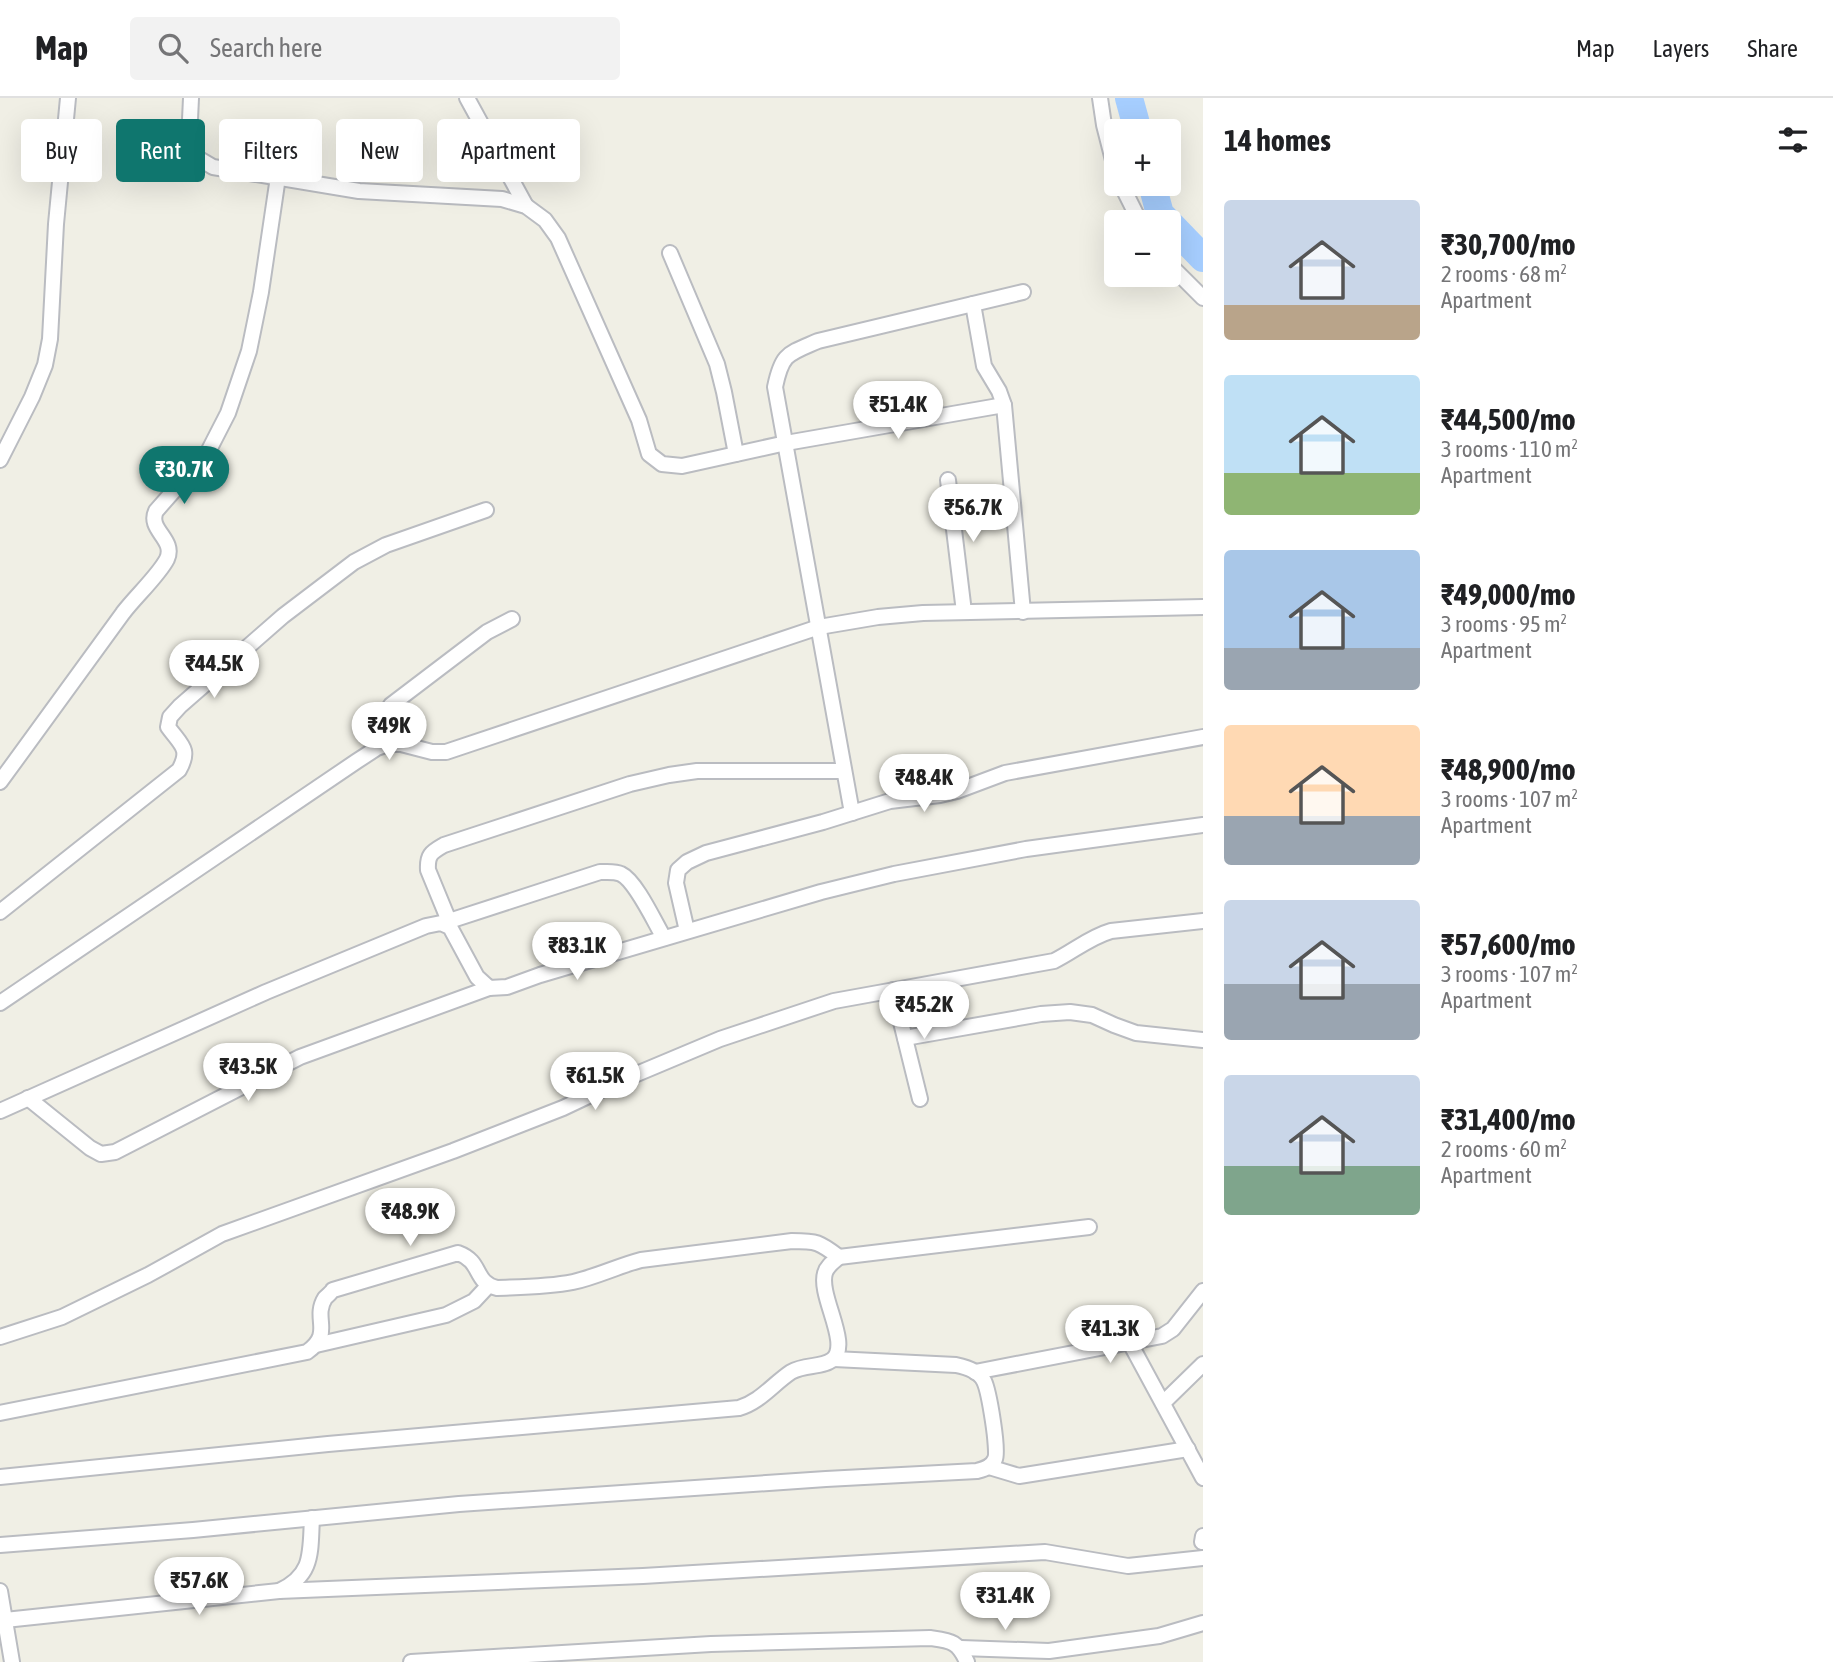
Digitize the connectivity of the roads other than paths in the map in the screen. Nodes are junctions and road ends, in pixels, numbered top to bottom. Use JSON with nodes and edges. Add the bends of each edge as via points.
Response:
{"nodes":[{"id":1,"x":68,"y":98,"type":"edge"},
{"id":2,"x":191,"y":98,"type":"edge"},
{"id":3,"x":467,"y":98,"type":"edge"},
{"id":4,"x":1100,"y":98,"type":"edge"},
{"id":5,"x":1104,"y":125,"type":"edge"},
{"id":6,"x":219,"y":168,"type":"edge"},
{"id":7,"x":277,"y":182,"type":"edge"},
{"id":8,"x":307,"y":182,"type":"edge"},
{"id":9,"x":526,"y":206,"type":"junction"},
{"id":10,"x":670,"y":253,"type":"dead end"},
{"id":11,"x":1181,"y":276,"type":"edge"},
{"id":12,"x":1023,"y":292,"type":"dead end"},
{"id":13,"x":1203,"y":298,"type":"edge"},
{"id":14,"x":973,"y":304,"type":"junction"},
{"id":15,"x":1004,"y":405,"type":"junction"},
{"id":16,"x":786,"y":443,"type":"junction"},
{"id":17,"x":736,"y":454,"type":"junction"},
{"id":18,"x":0,"y":460,"type":"edge"},
{"id":19,"x":948,"y":480,"type":"dead end"},
{"id":20,"x":486,"y":510,"type":"dead end"},
{"id":21,"x":1203,"y":607,"type":"edge"},
{"id":22,"x":964,"y":612,"type":"junction"},
{"id":23,"x":1023,"y":612,"type":"junction"},
{"id":24,"x":512,"y":618,"type":"dead end"},
{"id":25,"x":819,"y":627,"type":"junction"},
{"id":26,"x":1203,"y":737,"type":"edge"},
{"id":27,"x":388,"y":744,"type":"junction"},
{"id":28,"x":844,"y":771,"type":"junction"},
{"id":29,"x":0,"y":782,"type":"edge"},
{"id":30,"x":852,"y":813,"type":"junction"},
{"id":31,"x":1203,"y":825,"type":"edge"},
{"id":32,"x":0,"y":912,"type":"edge"},
{"id":33,"x":1203,"y":921,"type":"edge"},
{"id":34,"x":445,"y":922,"type":"junction"},
{"id":35,"x":687,"y":931,"type":"junction"},
{"id":36,"x":664,"y":938,"type":"junction"},
{"id":37,"x":489,"y":988,"type":"junction"},
{"id":38,"x":893,"y":990,"type":"junction"},
{"id":39,"x":0,"y":1003,"type":"edge"},
{"id":40,"x":905,"y":1038,"type":"junction"},
{"id":41,"x":1203,"y":1040,"type":"edge"},
{"id":42,"x":28,"y":1098,"type":"junction"},
{"id":43,"x":920,"y":1099,"type":"dead end"},
{"id":44,"x":0,"y":1111,"type":"edge"},
{"id":45,"x":1089,"y":1227,"type":"dead end"},
{"id":46,"x":839,"y":1257,"type":"junction"},
{"id":47,"x":488,"y":1286,"type":"junction"},
{"id":48,"x":1203,"y":1292,"type":"edge"},
{"id":49,"x":0,"y":1337,"type":"edge"},
{"id":50,"x":1130,"y":1343,"type":"junction"},
{"id":51,"x":316,"y":1345,"type":"junction"},
{"id":52,"x":834,"y":1359,"type":"junction"},
{"id":53,"x":1203,"y":1364,"type":"edge"},
{"id":54,"x":975,"y":1372,"type":"junction"},
{"id":55,"x":1163,"y":1403,"type":"junction"},
{"id":56,"x":0,"y":1413,"type":"edge"},
{"id":57,"x":1188,"y":1449,"type":"junction"},
{"id":58,"x":989,"y":1467,"type":"junction"},
{"id":59,"x":0,"y":1477,"type":"edge"},
{"id":60,"x":1203,"y":1478,"type":"edge"},
{"id":61,"x":312,"y":1518,"type":"junction"},
{"id":62,"x":1203,"y":1536,"type":"edge"},
{"id":63,"x":1202,"y":1542,"type":"edge"},
{"id":64,"x":0,"y":1545,"type":"edge"},
{"id":65,"x":1203,"y":1558,"type":"edge"},
{"id":66,"x":279,"y":1591,"type":"junction"},
{"id":67,"x":1,"y":1600,"type":"edge"},
{"id":68,"x":5,"y":1620,"type":"junction"},
{"id":69,"x":1203,"y":1623,"type":"edge"},
{"id":70,"x":961,"y":1648,"type":"junction"},
{"id":71,"x":12,"y":1662,"type":"edge"},
{"id":72,"x":411,"y":1662,"type":"edge"},
{"id":73,"x":967,"y":1662,"type":"edge"}],
"edges":[{"from":1,"to":18,"type":"street","via":[[50,339],[45,365]]},
{"from":2,"to":6,"type":"street","via":[[189,141],[196,157]]},
{"from":3,"to":9,"type":"street"},
{"from":4,"to":5,"type":"street"},
{"from":7,"to":29,"type":"street","via":[[249,351],[228,413],[208,452],[153,518],[168,542],[166,561]]},
{"from":8,"to":9,"type":"street","via":[[359,191],[502,199]]},
{"from":9,"to":17,"type":"street","via":[[545,220],[558,238],[639,420],[649,454],[662,464],[682,466]]},
{"from":10,"to":17,"type":"street","via":[[717,364]]},
{"from":11,"to":13,"type":"street"},
{"from":12,"to":14,"type":"street"},
{"from":14,"to":15,"type":"street","via":[[984,366]]},
{"from":14,"to":16,"type":"street","via":[[818,341],[788,354],[775,387]]},
{"from":15,"to":16,"type":"street"},
{"from":15,"to":23,"type":"street"},
{"from":16,"to":17,"type":"street"},
{"from":16,"to":25,"type":"street"},
{"from":19,"to":22,"type":"street"},
{"from":20,"to":32,"type":"street","via":[[386,545],[354,562],[283,615],[170,717],[168,727],[184,750],[179,770]]},
{"from":21,"to":23,"type":"street"},
{"from":22,"to":23,"type":"street"},
{"from":22,"to":25,"type":"street","via":[[899,614]]},
{"from":24,"to":27,"type":"street","via":[[391,705],[383,724]]},
{"from":25,"to":27,"type":"street","via":[[446,752]]},
{"from":25,"to":28,"type":"street"},
{"from":26,"to":30,"type":"street","via":[[1027,768],[957,791],[890,801]]},
{"from":27,"to":39,"type":"street"},
{"from":28,"to":30,"type":"street"},
{"from":28,"to":34,"type":"street","via":[[668,775],[444,845],[432,852],[428,870]]},
{"from":30,"to":35,"type":"street","via":[[687,862],[678,870],[676,883]]},
{"from":31,"to":35,"type":"street","via":[[1026,849],[894,874]]},
{"from":33,"to":38,"type":"street","via":[[1111,931],[1054,961]]},
{"from":34,"to":36,"type":"street","via":[[611,871],[631,881]]},
{"from":34,"to":37,"type":"street","via":[[477,977]]},
{"from":34,"to":42,"type":"street","via":[[266,992]]},
{"from":35,"to":36,"type":"street"},
{"from":36,"to":37,"type":"street","via":[[507,987]]},
{"from":37,"to":42,"type":"street","via":[[300,1057],[115,1152],[101,1154]]},
{"from":38,"to":40,"type":"street"},
{"from":38,"to":49,"type":"street","via":[[834,1001],[720,1039],[563,1108],[222,1234],[62,1317]]},
{"from":40,"to":41,"type":"street","via":[[1070,1012],[1092,1015],[1136,1033]]},
{"from":40,"to":43,"type":"street"},
{"from":42,"to":44,"type":"street"},
{"from":45,"to":46,"type":"street"},
{"from":46,"to":47,"type":"street","via":[[822,1244],[792,1241],[640,1260],[576,1282]]},
{"from":46,"to":52,"type":"street","via":[[825,1273],[824,1287],[839,1350]]},
{"from":47,"to":51,"type":"street","via":[[474,1301],[446,1315]]},
{"from":47,"to":51,"type":"street","via":[[474,1263],[458,1253],[333,1290],[322,1305],[322,1334]]},
{"from":48,"to":50,"type":"street","via":[[1173,1329]]},
{"from":50,"to":54,"type":"street"},
{"from":50,"to":55,"type":"street"},
{"from":51,"to":56,"type":"street","via":[[307,1352]]},
{"from":52,"to":54,"type":"street","via":[[956,1366]]},
{"from":52,"to":59,"type":"street","via":[[803,1366],[751,1405],[739,1408]]},
{"from":53,"to":55,"type":"street"},
{"from":54,"to":58,"type":"street","via":[[984,1380],[996,1443],[996,1458]]},
{"from":55,"to":57,"type":"street"},
{"from":57,"to":58,"type":"street","via":[[1019,1476]]},
{"from":57,"to":60,"type":"street"},
{"from":58,"to":61,"type":"street"},
{"from":61,"to":64,"type":"street"},
{"from":61,"to":66,"type":"street","via":[[305,1572]]},
{"from":62,"to":63,"type":"street"},
{"from":65,"to":66,"type":"street","via":[[1128,1566],[1045,1552],[643,1576]]},
{"from":66,"to":68,"type":"street"},
{"from":67,"to":68,"type":"street"},
{"from":68,"to":71,"type":"street"},
{"from":69,"to":70,"type":"street","via":[[1159,1636],[1049,1651]]},
{"from":70,"to":72,"type":"street","via":[[930,1638],[711,1644]]},
{"from":70,"to":73,"type":"street"}]}
